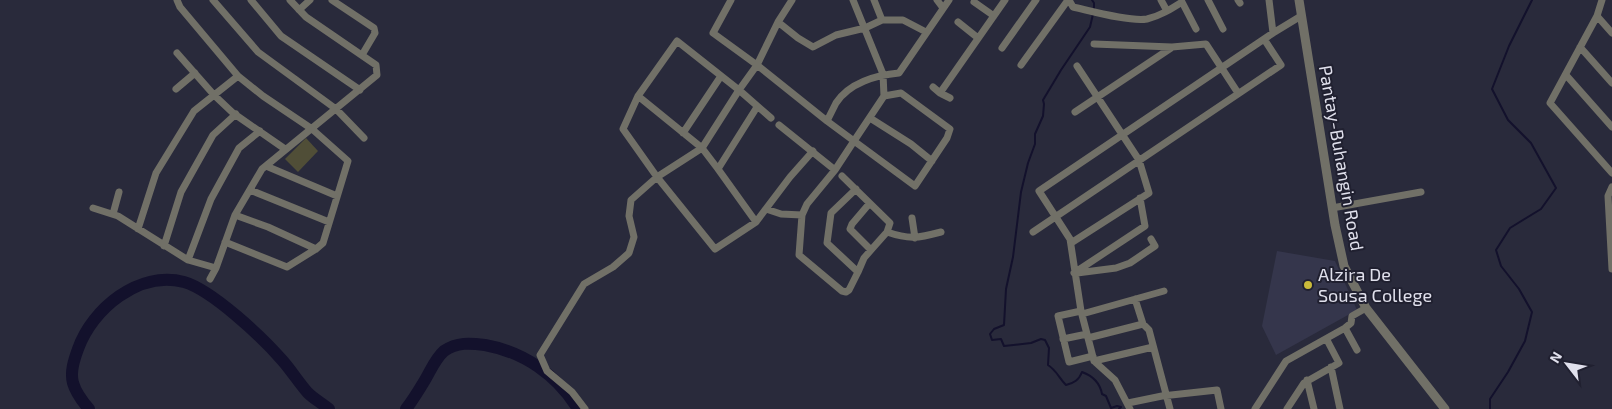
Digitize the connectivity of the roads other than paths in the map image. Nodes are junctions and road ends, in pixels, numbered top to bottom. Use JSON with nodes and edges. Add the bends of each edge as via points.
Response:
{"nodes":[{"id":1,"x":177,"y":0,"type":"edge"},
{"id":2,"x":213,"y":0,"type":"edge"},
{"id":3,"x":251,"y":0,"type":"edge"},
{"id":4,"x":290,"y":0,"type":"edge"},
{"id":5,"x":310,"y":0,"type":"edge"},
{"id":6,"x":332,"y":0,"type":"edge"},
{"id":7,"x":731,"y":0,"type":"edge"},
{"id":8,"x":792,"y":0,"type":"edge"},
{"id":9,"x":853,"y":0,"type":"edge"},
{"id":10,"x":874,"y":0,"type":"edge"},
{"id":11,"x":937,"y":0,"type":"edge"},
{"id":12,"x":949,"y":0,"type":"edge"},
{"id":13,"x":1005,"y":0,"type":"edge"},
{"id":14,"x":1036,"y":0,"type":"edge"},
{"id":15,"x":1160,"y":0,"type":"edge"},
{"id":16,"x":1208,"y":0,"type":"edge"},
{"id":17,"x":1269,"y":0,"type":"edge"},
{"id":18,"x":1299,"y":0,"type":"edge"},
{"id":19,"x":1602,"y":0,"type":"edge"},
{"id":20,"x":1184,"y":1,"type":"edge"},
{"id":21,"x":974,"y":2,"type":"dead end"},
{"id":22,"x":1070,"y":2,"type":"edge"},
{"id":23,"x":943,"y":8,"type":"junction"},
{"id":24,"x":299,"y":10,"type":"junction"},
{"id":25,"x":1167,"y":11,"type":"junction"},
{"id":26,"x":994,"y":16,"type":"junction"},
{"id":27,"x":1301,"y":16,"type":"junction"},
{"id":28,"x":1597,"y":16,"type":"junction"},
{"id":29,"x":882,"y":20,"type":"junction"},
{"id":30,"x":778,"y":22,"type":"junction"},
{"id":31,"x":958,"y":22,"type":"dead end"},
{"id":32,"x":865,"y":28,"type":"junction"},
{"id":33,"x":1196,"y":29,"type":"dead end"},
{"id":34,"x":1224,"y":29,"type":"dead end"},
{"id":35,"x":926,"y":32,"type":"junction"},
{"id":36,"x":1273,"y":33,"type":"junction"},
{"id":37,"x":1612,"y":33,"type":"edge"},
{"id":38,"x":978,"y":38,"type":"junction"},
{"id":39,"x":1264,"y":39,"type":"junction"},
{"id":40,"x":1094,"y":44,"type":"dead end"},
{"id":41,"x":1580,"y":47,"type":"junction"},
{"id":42,"x":1002,"y":48,"type":"dead end"},
{"id":43,"x":1172,"y":48,"type":"junction"},
{"id":44,"x":177,"y":53,"type":"dead end"},
{"id":45,"x":362,"y":56,"type":"junction"},
{"id":46,"x":757,"y":65,"type":"junction"},
{"id":47,"x":1021,"y":66,"type":"dead end"},
{"id":48,"x":1077,"y":66,"type":"dead end"},
{"id":49,"x":1222,"y":68,"type":"junction"},
{"id":50,"x":195,"y":73,"type":"junction"},
{"id":51,"x":883,"y":74,"type":"junction"},
{"id":52,"x":1566,"y":75,"type":"junction"},
{"id":53,"x":238,"y":76,"type":"junction"},
{"id":54,"x":720,"y":76,"type":"junction"},
{"id":55,"x":1612,"y":83,"type":"edge"},
{"id":56,"x":933,"y":87,"type":"dead end"},
{"id":57,"x":176,"y":89,"type":"dead end"},
{"id":58,"x":360,"y":90,"type":"junction"},
{"id":59,"x":739,"y":90,"type":"junction"},
{"id":60,"x":940,"y":93,"type":"junction"},
{"id":61,"x":1238,"y":93,"type":"junction"},
{"id":62,"x":214,"y":95,"type":"junction"},
{"id":63,"x":638,"y":96,"type":"junction"},
{"id":64,"x":884,"y":96,"type":"junction"},
{"id":65,"x":950,"y":98,"type":"dead end"},
{"id":66,"x":1098,"y":98,"type":"junction"},
{"id":67,"x":757,"y":107,"type":"junction"},
{"id":68,"x":336,"y":109,"type":"junction"},
{"id":69,"x":1076,"y":112,"type":"dead end"},
{"id":70,"x":236,"y":114,"type":"junction"},
{"id":71,"x":771,"y":118,"type":"dead end"},
{"id":72,"x":870,"y":118,"type":"junction"},
{"id":73,"x":827,"y":121,"type":"junction"},
{"id":74,"x":779,"y":125,"type":"dead end"},
{"id":75,"x":1612,"y":127,"type":"edge"},
{"id":76,"x":312,"y":129,"type":"junction"},
{"id":77,"x":260,"y":131,"type":"junction"},
{"id":78,"x":684,"y":133,"type":"junction"},
{"id":79,"x":1122,"y":135,"type":"junction"},
{"id":80,"x":364,"y":138,"type":"dead end"},
{"id":81,"x":854,"y":141,"type":"junction"},
{"id":82,"x":702,"y":148,"type":"junction"},
{"id":83,"x":285,"y":149,"type":"junction"},
{"id":84,"x":813,"y":151,"type":"junction"},
{"id":85,"x":1139,"y":160,"type":"junction"},
{"id":86,"x":932,"y":161,"type":"junction"},
{"id":87,"x":266,"y":166,"type":"junction"},
{"id":88,"x":718,"y":169,"type":"junction"},
{"id":89,"x":835,"y":170,"type":"junction"},
{"id":90,"x":1612,"y":173,"type":"edge"},
{"id":91,"x":842,"y":176,"type":"dead end"},
{"id":92,"x":658,"y":177,"type":"junction"},
{"id":93,"x":1612,"y":187,"type":"edge"},
{"id":94,"x":856,"y":189,"type":"junction"},
{"id":95,"x":250,"y":190,"type":"junction"},
{"id":96,"x":119,"y":192,"type":"dead end"},
{"id":97,"x":1421,"y":192,"type":"dead end"},
{"id":98,"x":337,"y":196,"type":"junction"},
{"id":99,"x":1140,"y":198,"type":"junction"},
{"id":100,"x":869,"y":204,"type":"junction"},
{"id":101,"x":93,"y":208,"type":"dead end"},
{"id":102,"x":1332,"y":208,"type":"junction"},
{"id":103,"x":766,"y":209,"type":"junction"},
{"id":104,"x":112,"y":214,"type":"junction"},
{"id":105,"x":235,"y":215,"type":"junction"},
{"id":106,"x":802,"y":215,"type":"junction"},
{"id":107,"x":1056,"y":217,"type":"junction"},
{"id":108,"x":912,"y":218,"type":"dead end"},
{"id":109,"x":329,"y":222,"type":"junction"},
{"id":110,"x":756,"y":222,"type":"junction"},
{"id":111,"x":138,"y":229,"type":"junction"},
{"id":112,"x":887,"y":232,"type":"junction"},
{"id":113,"x":941,"y":232,"type":"dead end"},
{"id":114,"x":1033,"y":232,"type":"dead end"},
{"id":115,"x":915,"y":238,"type":"junction"},
{"id":116,"x":1151,"y":239,"type":"dead end"},
{"id":117,"x":225,"y":242,"type":"junction"},
{"id":118,"x":1071,"y":243,"type":"junction"},
{"id":119,"x":164,"y":246,"type":"junction"},
{"id":120,"x":316,"y":249,"type":"junction"},
{"id":121,"x":871,"y":250,"type":"junction"},
{"id":122,"x":1611,"y":251,"type":"edge"},
{"id":123,"x":188,"y":260,"type":"junction"},
{"id":124,"x":216,"y":268,"type":"junction"},
{"id":125,"x":1612,"y":269,"type":"edge"},
{"id":126,"x":858,"y":272,"type":"junction"},
{"id":127,"x":1074,"y":273,"type":"junction"},
{"id":128,"x":210,"y":279,"type":"dead end"},
{"id":129,"x":1164,"y":291,"type":"dead end"},
{"id":130,"x":1136,"y":299,"type":"junction"},
{"id":131,"x":1366,"y":308,"type":"junction"},
{"id":132,"x":1081,"y":312,"type":"junction"},
{"id":133,"x":1143,"y":324,"type":"junction"},
{"id":134,"x":1345,"y":328,"type":"junction"},
{"id":135,"x":1087,"y":336,"type":"junction"},
{"id":136,"x":1063,"y":339,"type":"junction"},
{"id":137,"x":1327,"y":340,"type":"junction"},
{"id":138,"x":1153,"y":347,"type":"junction"},
{"id":139,"x":1357,"y":350,"type":"dead end"},
{"id":140,"x":1093,"y":358,"type":"junction"},
{"id":141,"x":1331,"y":368,"type":"junction"},
{"id":142,"x":1307,"y":380,"type":"junction"},
{"id":143,"x":1166,"y":396,"type":"junction"},
{"id":144,"x":1129,"y":406,"type":"edge"},
{"id":145,"x":585,"y":409,"type":"edge"},
{"id":146,"x":1170,"y":409,"type":"edge"},
{"id":147,"x":1221,"y":409,"type":"edge"},
{"id":148,"x":1255,"y":409,"type":"edge"},
{"id":149,"x":1287,"y":409,"type":"edge"},
{"id":150,"x":1314,"y":409,"type":"edge"},
{"id":151,"x":1340,"y":409,"type":"edge"},
{"id":152,"x":1445,"y":409,"type":"edge"}],
"edges":[{"from":1,"to":53,"type":"street"},
{"from":2,"to":68,"type":"street","via":[[258,52]]},
{"from":3,"to":58,"type":"street","via":[[281,36]]},
{"from":4,"to":24,"type":"street"},
{"from":5,"to":24,"type":"street"},
{"from":6,"to":45,"type":"street","via":[[374,28],[375,33]]},
{"from":7,"to":46,"type":"street","via":[[713,33]]},
{"from":8,"to":30,"type":"street"},
{"from":9,"to":32,"type":"street"},
{"from":10,"to":29,"type":"street"},
{"from":11,"to":23,"type":"street"},
{"from":12,"to":23,"type":"street"},
{"from":13,"to":26,"type":"street"},
{"from":14,"to":42,"type":"street"},
{"from":15,"to":25,"type":"street"},
{"from":16,"to":34,"type":"street"},
{"from":17,"to":36,"type":"street"},
{"from":18,"to":27,"type":"street","name":"Pantay-Buhangin Road"},
{"from":19,"to":28,"type":"street"},
{"from":20,"to":25,"type":"street"},
{"from":20,"to":33,"type":"street"},
{"from":21,"to":26,"type":"street"},
{"from":22,"to":25,"type":"street","via":[[1111,15],[1145,19]]},
{"from":22,"to":47,"type":"street"},
{"from":23,"to":35,"type":"street"},
{"from":24,"to":45,"type":"street"},
{"from":26,"to":38,"type":"street"},
{"from":27,"to":36,"type":"street"},
{"from":27,"to":102,"type":"street","name":"Pantay-Buhangin Road"},
{"from":28,"to":37,"type":"street"},
{"from":28,"to":41,"type":"street"},
{"from":29,"to":32,"type":"street"},
{"from":29,"to":35,"type":"street","via":[[904,20]]},
{"from":30,"to":32,"type":"street","via":[[813,47],[836,35]]},
{"from":30,"to":46,"type":"street"},
{"from":31,"to":38,"type":"street"},
{"from":32,"to":51,"type":"street"},
{"from":35,"to":51,"type":"street","via":[[899,73]]},
{"from":36,"to":39,"type":"street"},
{"from":38,"to":60,"type":"street"},
{"from":39,"to":49,"type":"street"},
{"from":39,"to":61,"type":"street","via":[[1280,65]]},
{"from":40,"to":43,"type":"street"},
{"from":41,"to":52,"type":"street"},
{"from":41,"to":55,"type":"street"},
{"from":43,"to":49,"type":"street","via":[[1206,44]]},
{"from":43,"to":66,"type":"street"},
{"from":44,"to":50,"type":"street"},
{"from":45,"to":58,"type":"street","via":[[376,65],[377,75]]},
{"from":46,"to":59,"type":"street"},
{"from":46,"to":73,"type":"street"},
{"from":48,"to":66,"type":"street"},
{"from":49,"to":61,"type":"street"},
{"from":49,"to":79,"type":"street"},
{"from":50,"to":57,"type":"street"},
{"from":50,"to":62,"type":"street"},
{"from":51,"to":64,"type":"street"},
{"from":51,"to":73,"type":"street","via":[[854,86],[837,102]]},
{"from":52,"to":75,"type":"street"},
{"from":52,"to":90,"type":"street","via":[[1550,103]]},
{"from":53,"to":62,"type":"street"},
{"from":53,"to":76,"type":"street"},
{"from":54,"to":59,"type":"street"},
{"from":54,"to":63,"type":"street","via":[[677,41]]},
{"from":54,"to":78,"type":"street"},
{"from":56,"to":60,"type":"street"},
{"from":58,"to":68,"type":"street"},
{"from":59,"to":67,"type":"street"},
{"from":59,"to":82,"type":"street"},
{"from":60,"to":65,"type":"street"},
{"from":61,"to":85,"type":"street"},
{"from":62,"to":70,"type":"street"},
{"from":62,"to":111,"type":"street","via":[[194,111],[156,173]]},
{"from":63,"to":78,"type":"street"},
{"from":63,"to":92,"type":"street","via":[[623,129]]},
{"from":64,"to":72,"type":"street"},
{"from":64,"to":86,"type":"street","via":[[901,93],[950,129]]},
{"from":66,"to":69,"type":"street"},
{"from":66,"to":79,"type":"street"},
{"from":67,"to":71,"type":"street"},
{"from":67,"to":88,"type":"street"},
{"from":68,"to":76,"type":"street"},
{"from":68,"to":80,"type":"street"},
{"from":70,"to":77,"type":"street"},
{"from":70,"to":119,"type":"street","via":[[213,135],[181,192]]},
{"from":72,"to":81,"type":"street"},
{"from":72,"to":86,"type":"street"},
{"from":73,"to":81,"type":"street"},
{"from":74,"to":84,"type":"street"},
{"from":76,"to":83,"type":"street"},
{"from":76,"to":98,"type":"street","via":[[348,161]]},
{"from":77,"to":83,"type":"street"},
{"from":77,"to":123,"type":"street","via":[[239,148],[211,199]]},
{"from":78,"to":82,"type":"street"},
{"from":79,"to":85,"type":"street"},
{"from":79,"to":107,"type":"street","via":[[1039,191]]},
{"from":81,"to":86,"type":"street","via":[[915,186]]},
{"from":81,"to":89,"type":"street"},
{"from":82,"to":88,"type":"street"},
{"from":82,"to":92,"type":"street"},
{"from":83,"to":87,"type":"street"},
{"from":84,"to":89,"type":"street"},
{"from":84,"to":103,"type":"street"},
{"from":85,"to":99,"type":"street","via":[[1149,193]]},
{"from":85,"to":107,"type":"street"},
{"from":87,"to":95,"type":"street"},
{"from":87,"to":98,"type":"street"},
{"from":88,"to":110,"type":"street"},
{"from":89,"to":106,"type":"street"},
{"from":91,"to":94,"type":"street"},
{"from":92,"to":110,"type":"street","via":[[715,249]]},
{"from":92,"to":145,"type":"street","via":[[631,200],[629,216],[634,237],[629,253],[584,284],[540,355],[547,371],[572,392]]},
{"from":93,"to":122,"type":"street","via":[[1608,196]]},
{"from":94,"to":100,"type":"street"},
{"from":94,"to":126,"type":"street","via":[[831,213],[827,243]]},
{"from":95,"to":105,"type":"street"},
{"from":95,"to":109,"type":"street"},
{"from":96,"to":104,"type":"street"},
{"from":97,"to":102,"type":"street"},
{"from":98,"to":109,"type":"street"},
{"from":99,"to":118,"type":"street"},
{"from":99,"to":127,"type":"street","via":[[1145,226]]},
{"from":100,"to":112,"type":"street","via":[[890,223]]},
{"from":100,"to":121,"type":"street","via":[[850,230]]},
{"from":101,"to":104,"type":"street"},
{"from":102,"to":131,"type":"street","name":"Pantay-Buhangin Road","via":[[1344,266]]},
{"from":103,"to":106,"type":"street"},
{"from":103,"to":110,"type":"street"},
{"from":104,"to":111,"type":"street"},
{"from":105,"to":117,"type":"street"},
{"from":105,"to":120,"type":"street"},
{"from":106,"to":126,"type":"street","via":[[799,255],[842,291],[849,290]]},
{"from":107,"to":114,"type":"street"},
{"from":107,"to":118,"type":"street"},
{"from":108,"to":115,"type":"street"},
{"from":109,"to":120,"type":"street","via":[[323,243]]},
{"from":111,"to":119,"type":"street"},
{"from":112,"to":115,"type":"street"},
{"from":112,"to":121,"type":"street"},
{"from":113,"to":115,"type":"street"},
{"from":116,"to":127,"type":"street","via":[[1155,246],[1130,263]]},
{"from":117,"to":120,"type":"street","via":[[287,267]]},
{"from":117,"to":124,"type":"street"},
{"from":118,"to":127,"type":"street"},
{"from":119,"to":123,"type":"street"},
{"from":121,"to":126,"type":"street"},
{"from":122,"to":125,"type":"street"},
{"from":123,"to":124,"type":"street"},
{"from":124,"to":128,"type":"street"},
{"from":127,"to":132,"type":"street"},
{"from":129,"to":130,"type":"street"},
{"from":130,"to":132,"type":"street"},
{"from":130,"to":133,"type":"street"},
{"from":131,"to":134,"type":"street","via":[[1352,316],[1351,323]]},
{"from":131,"to":152,"type":"street","name":"Pantay-Buhangin Road"},
{"from":132,"to":135,"type":"street"},
{"from":132,"to":136,"type":"street","via":[[1058,316]]},
{"from":133,"to":135,"type":"street"},
{"from":133,"to":138,"type":"street","via":[[1149,330]]},
{"from":134,"to":137,"type":"street"},
{"from":134,"to":139,"type":"street"},
{"from":135,"to":136,"type":"street"},
{"from":135,"to":140,"type":"street"},
{"from":136,"to":140,"type":"street","via":[[1069,362]]},
{"from":137,"to":141,"type":"street","via":[[1339,363]]},
{"from":137,"to":148,"type":"street","via":[[1286,361]]},
{"from":138,"to":140,"type":"street"},
{"from":138,"to":143,"type":"street"},
{"from":140,"to":144,"type":"street","via":[[1115,380]]},
{"from":141,"to":142,"type":"street"},
{"from":141,"to":151,"type":"street"},
{"from":142,"to":149,"type":"street"},
{"from":142,"to":150,"type":"street"},
{"from":143,"to":144,"type":"street"},
{"from":143,"to":146,"type":"street"},
{"from":143,"to":147,"type":"street","via":[[1217,390]]}]}
